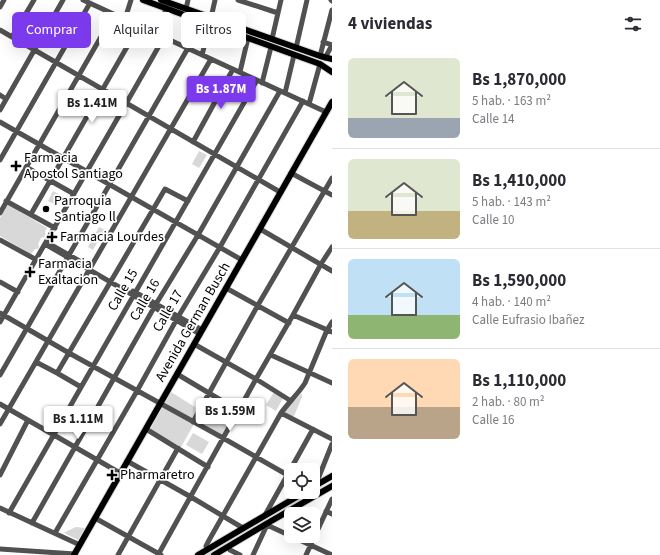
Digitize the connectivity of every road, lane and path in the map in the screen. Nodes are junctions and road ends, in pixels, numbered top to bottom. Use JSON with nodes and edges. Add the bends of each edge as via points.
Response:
{"nodes":[{"id":1,"x":4,"y":0,"type":"edge"},
{"id":2,"x":34,"y":0,"type":"edge"},
{"id":3,"x":63,"y":0,"type":"edge"},
{"id":4,"x":83,"y":0,"type":"edge"},
{"id":5,"x":131,"y":0,"type":"edge"},
{"id":6,"x":143,"y":0,"type":"edge"},
{"id":7,"x":161,"y":0,"type":"edge"},
{"id":8,"x":188,"y":0,"type":"edge"},
{"id":9,"x":215,"y":0,"type":"edge"},
{"id":10,"x":238,"y":0,"type":"edge"},
{"id":11,"x":281,"y":0,"type":"edge"},
{"id":12,"x":307,"y":0,"type":"edge"},
{"id":13,"x":90,"y":3,"type":"junction"},
{"id":14,"x":0,"y":7,"type":"edge"},
{"id":15,"x":166,"y":8,"type":"junction"},
{"id":16,"x":186,"y":9,"type":"junction"},
{"id":17,"x":332,"y":10,"type":"edge"},
{"id":18,"x":27,"y":12,"type":"edge"},
{"id":19,"x":110,"y":12,"type":"edge"},
{"id":20,"x":127,"y":12,"type":"edge"},
{"id":21,"x":165,"y":12,"type":"edge"},
{"id":22,"x":181,"y":12,"type":"edge"},
{"id":23,"x":192,"y":12,"type":"edge"},
{"id":24,"x":212,"y":12,"type":"edge"},
{"id":25,"x":278,"y":14,"type":"junction"},
{"id":26,"x":0,"y":30,"type":"edge"},
{"id":27,"x":246,"y":31,"type":"edge"},
{"id":28,"x":12,"y":37,"type":"edge"},
{"id":29,"x":248,"y":38,"type":"joint"},
{"id":30,"x":272,"y":39,"type":"junction"},
{"id":31,"x":99,"y":40,"type":"edge"},
{"id":32,"x":323,"y":42,"type":"junction"},
{"id":33,"x":332,"y":46,"type":"edge"},
{"id":34,"x":271,"y":47,"type":"junction"},
{"id":35,"x":29,"y":48,"type":"edge"},
{"id":36,"x":126,"y":48,"type":"edge"},
{"id":37,"x":155,"y":48,"type":"edge"},
{"id":38,"x":188,"y":48,"type":"joint"},
{"id":39,"x":204,"y":48,"type":"edge"},
{"id":40,"x":296,"y":48,"type":"junction"},
{"id":41,"x":34,"y":51,"type":"junction"},
{"id":42,"x":202,"y":55,"type":"junction"},
{"id":43,"x":294,"y":55,"type":"junction"},
{"id":44,"x":322,"y":57,"type":"junction"},
{"id":45,"x":211,"y":59,"type":"junction"},
{"id":46,"x":332,"y":59,"type":"edge"},
{"id":47,"x":56,"y":63,"type":"junction"},
{"id":48,"x":320,"y":64,"type":"junction"},
{"id":49,"x":234,"y":69,"type":"junction"},
{"id":50,"x":240,"y":72,"type":"junction"},
{"id":51,"x":332,"y":72,"type":"edge"},
{"id":52,"x":78,"y":76,"type":"junction"},
{"id":53,"x":260,"y":81,"type":"junction"},
{"id":54,"x":102,"y":90,"type":"junction"},
{"id":55,"x":282,"y":92,"type":"junction"},
{"id":56,"x":0,"y":95,"type":"edge"},
{"id":57,"x":6,"y":99,"type":"junction"},
{"id":58,"x":303,"y":101,"type":"junction"},
{"id":59,"x":127,"y":104,"type":"junction"},
{"id":60,"x":309,"y":104,"type":"junction"},
{"id":61,"x":331,"y":105,"type":"edge"},
{"id":62,"x":0,"y":110,"type":"edge"},
{"id":63,"x":326,"y":112,"type":"junction"},
{"id":64,"x":149,"y":116,"type":"junction"},
{"id":65,"x":0,"y":122,"type":"edge"},
{"id":66,"x":170,"y":130,"type":"junction"},
{"id":67,"x":16,"y":131,"type":"junction"},
{"id":68,"x":193,"y":142,"type":"junction"},
{"id":69,"x":39,"y":144,"type":"junction"},
{"id":70,"x":215,"y":155,"type":"junction"},
{"id":71,"x":63,"y":158,"type":"junction"},
{"id":72,"x":0,"y":160,"type":"edge"},
{"id":73,"x":26,"y":167,"type":"junction"},
{"id":74,"x":236,"y":167,"type":"junction"},
{"id":75,"x":87,"y":172,"type":"junction"},
{"id":76,"x":291,"y":173,"type":"junction"},
{"id":77,"x":332,"y":178,"type":"edge"},
{"id":78,"x":50,"y":180,"type":"junction"},
{"id":79,"x":258,"y":180,"type":"junction"},
{"id":80,"x":109,"y":184,"type":"junction"},
{"id":81,"x":325,"y":191,"type":"junction"},
{"id":82,"x":280,"y":192,"type":"junction"},
{"id":83,"x":74,"y":194,"type":"junction"},
{"id":84,"x":332,"y":195,"type":"edge"},
{"id":85,"x":131,"y":197,"type":"junction"},
{"id":86,"x":6,"y":201,"type":"junction"},
{"id":87,"x":188,"y":201,"type":"junction"},
{"id":88,"x":153,"y":210,"type":"junction"},
{"id":89,"x":0,"y":212,"type":"edge"},
{"id":90,"x":31,"y":214,"type":"junction"},
{"id":91,"x":176,"y":222,"type":"junction"},
{"id":92,"x":54,"y":228,"type":"junction"},
{"id":93,"x":260,"y":229,"type":"junction"},
{"id":94,"x":198,"y":235,"type":"junction"},
{"id":95,"x":0,"y":240,"type":"edge"},
{"id":96,"x":45,"y":243,"type":"junction"},
{"id":97,"x":220,"y":247,"type":"junction"},
{"id":98,"x":291,"y":247,"type":"junction"},
{"id":99,"x":332,"y":247,"type":"edge"},
{"id":100,"x":68,"y":256,"type":"junction"},
{"id":101,"x":35,"y":259,"type":"junction"},
{"id":102,"x":242,"y":260,"type":"junction"},
{"id":103,"x":321,"y":264,"type":"junction"},
{"id":104,"x":90,"y":269,"type":"junction"},
{"id":105,"x":332,"y":271,"type":"edge"},
{"id":106,"x":111,"y":281,"type":"junction"},
{"id":107,"x":0,"y":282,"type":"edge"},
{"id":108,"x":226,"y":288,"type":"junction"},
{"id":109,"x":18,"y":292,"type":"junction"},
{"id":110,"x":135,"y":294,"type":"junction"},
{"id":111,"x":258,"y":305,"type":"junction"},
{"id":112,"x":156,"y":306,"type":"junction"},
{"id":113,"x":2,"y":314,"type":"edge"},
{"id":114,"x":294,"y":315,"type":"junction"},
{"id":115,"x":177,"y":318,"type":"junction"},
{"id":116,"x":0,"y":322,"type":"edge"},
{"id":117,"x":332,"y":322,"type":"edge"},
{"id":118,"x":289,"y":323,"type":"junction"},
{"id":119,"x":27,"y":328,"type":"junction"},
{"id":120,"x":330,"y":331,"type":"edge"},
{"id":121,"x":201,"y":332,"type":"junction"},
{"id":122,"x":48,"y":341,"type":"junction"},
{"id":123,"x":194,"y":344,"type":"junction"},
{"id":124,"x":69,"y":353,"type":"junction"},
{"id":125,"x":271,"y":355,"type":"junction"},
{"id":126,"x":36,"y":362,"type":"junction"},
{"id":127,"x":226,"y":362,"type":"junction"},
{"id":128,"x":93,"y":366,"type":"junction"},
{"id":129,"x":57,"y":373,"type":"junction"},
{"id":130,"x":310,"y":373,"type":"junction"},
{"id":131,"x":0,"y":374,"type":"edge"},
{"id":132,"x":177,"y":374,"type":"junction"},
{"id":133,"x":115,"y":378,"type":"junction"},
{"id":134,"x":256,"y":379,"type":"junction"},
{"id":135,"x":332,"y":383,"type":"edge"},
{"id":136,"x":81,"y":387,"type":"junction"},
{"id":137,"x":137,"y":391,"type":"junction"},
{"id":138,"x":208,"y":393,"type":"junction"},
{"id":139,"x":291,"y":401,"type":"junction"},
{"id":140,"x":0,"y":404,"type":"edge"},
{"id":141,"x":160,"y":404,"type":"junction"},
{"id":142,"x":9,"y":409,"type":"junction"},
{"id":143,"x":239,"y":411,"type":"junction"},
{"id":144,"x":281,"y":413,"type":"junction"},
{"id":145,"x":28,"y":420,"type":"junction"},
{"id":146,"x":193,"y":422,"type":"junction"},
{"id":147,"x":0,"y":424,"type":"edge"},
{"id":148,"x":146,"y":429,"type":"junction"},
{"id":149,"x":313,"y":429,"type":"junction"},
{"id":150,"x":53,"y":435,"type":"junction"},
{"id":151,"x":224,"y":438,"type":"junction"},
{"id":152,"x":332,"y":439,"type":"edge"},
{"id":153,"x":332,"y":444,"type":"edge"},
{"id":154,"x":75,"y":448,"type":"junction"},
{"id":155,"x":178,"y":448,"type":"junction"},
{"id":156,"x":256,"y":457,"type":"junction"},
{"id":157,"x":97,"y":460,"type":"junction"},
{"id":158,"x":127,"y":461,"type":"junction"},
{"id":159,"x":296,"y":463,"type":"edge"},
{"id":160,"x":208,"y":467,"type":"junction"},
{"id":161,"x":120,"y":473,"type":"junction"},
{"id":162,"x":284,"y":473,"type":"edge"},
{"id":163,"x":320,"y":474,"type":"edge"},
{"id":164,"x":0,"y":475,"type":"edge"},
{"id":165,"x":332,"y":476,"type":"edge"},
{"id":166,"x":161,"y":480,"type":"junction"},
{"id":167,"x":320,"y":483,"type":"edge"},
{"id":168,"x":284,"y":484,"type":"edge"},
{"id":169,"x":332,"y":486,"type":"edge"},
{"id":170,"x":320,"y":491,"type":"edge"},
{"id":171,"x":191,"y":497,"type":"junction"},
{"id":172,"x":293,"y":499,"type":"edge"},
{"id":173,"x":306,"y":499,"type":"edge"},
{"id":174,"x":332,"y":499,"type":"edge"},
{"id":175,"x":0,"y":508,"type":"edge"},
{"id":176,"x":326,"y":511,"type":"junction"},
{"id":177,"x":9,"y":512,"type":"junction"},
{"id":178,"x":332,"y":514,"type":"edge"},
{"id":179,"x":222,"y":515,"type":"junction"},
{"id":180,"x":265,"y":515,"type":"junction"},
{"id":181,"x":95,"y":518,"type":"junction"},
{"id":182,"x":32,"y":523,"type":"junction"},
{"id":183,"x":267,"y":524,"type":"junction"},
{"id":184,"x":243,"y":528,"type":"junction"},
{"id":185,"x":55,"y":533,"type":"junction"},
{"id":186,"x":128,"y":536,"type":"junction"},
{"id":187,"x":80,"y":545,"type":"junction"},
{"id":188,"x":311,"y":545,"type":"junction"},
{"id":189,"x":228,"y":547,"type":"junction"},
{"id":190,"x":0,"y":550,"type":"edge"},
{"id":191,"x":207,"y":550,"type":"junction"},
{"id":192,"x":74,"y":554,"type":"edge"},
{"id":193,"x":159,"y":554,"type":"edge"},
{"id":194,"x":118,"y":555,"type":"edge"},
{"id":195,"x":198,"y":555,"type":"edge"},
{"id":196,"x":214,"y":555,"type":"edge"},
{"id":197,"x":240,"y":555,"type":"edge"},
{"id":198,"x":253,"y":555,"type":"edge"},
{"id":199,"x":306,"y":555,"type":"edge"},
{"id":200,"x":332,"y":555,"type":"edge"}],
"edges":[{"from":1,"to":14,"type":"street"},
{"from":2,"to":18,"type":"street"},
{"from":3,"to":41,"type":"street"},
{"from":4,"to":13,"type":"street"},
{"from":5,"to":20,"type":"street"},
{"from":6,"to":15,"type":"main road"},
{"from":7,"to":16,"type":"main road"},
{"from":8,"to":16,"type":"street"},
{"from":9,"to":24,"type":"street"},
{"from":10,"to":25,"type":"street"},
{"from":11,"to":25,"type":"street"},
{"from":12,"to":40,"type":"street"},
{"from":13,"to":19,"type":"street"},
{"from":13,"to":47,"type":"street"},
{"from":15,"to":21,"type":"street"},
{"from":15,"to":22,"type":"main road"},
{"from":16,"to":23,"type":"main road"},
{"from":17,"to":32,"type":"street"},
{"from":25,"to":30,"type":"street"},
{"from":26,"to":28,"type":"street"},
{"from":27,"to":30,"type":"main road"},
{"from":29,"to":34,"type":"main road"},
{"from":29,"to":50,"type":"street"},
{"from":30,"to":40,"type":"main road"},
{"from":31,"to":52,"type":"street"},
{"from":32,"to":33,"type":"street"},
{"from":32,"to":44,"type":"street"},
{"from":33,"to":44,"type":"street"},
{"from":34,"to":43,"type":"main road"},
{"from":34,"to":53,"type":"street","name":"Calle 15"},
{"from":35,"to":41,"type":"street"},
{"from":36,"to":54,"type":"street"},
{"from":37,"to":59,"type":"street"},
{"from":38,"to":42,"type":"street"},
{"from":38,"to":64,"type":"street"},
{"from":39,"to":42,"type":"street"},
{"from":40,"to":44,"type":"main road"},
{"from":41,"to":47,"type":"street"},
{"from":41,"to":57,"type":"street"},
{"from":42,"to":45,"type":"street"},
{"from":43,"to":48,"type":"main road"},
{"from":43,"to":55,"type":"street","name":"Calle 16"},
{"from":44,"to":46,"type":"main road"},
{"from":45,"to":49,"type":"street"},
{"from":45,"to":66,"type":"street"},
{"from":47,"to":52,"type":"street"},
{"from":47,"to":67,"type":"street"},
{"from":48,"to":51,"type":"main road"},
{"from":48,"to":60,"type":"street"},
{"from":49,"to":50,"type":"street"},
{"from":49,"to":68,"type":"street"},
{"from":50,"to":53,"type":"street"},
{"from":52,"to":54,"type":"street"},
{"from":52,"to":69,"type":"street"},
{"from":53,"to":55,"type":"street"},
{"from":53,"to":70,"type":"street","name":"Calle 15"},
{"from":54,"to":59,"type":"street"},
{"from":54,"to":71,"type":"street"},
{"from":55,"to":58,"type":"street"},
{"from":55,"to":74,"type":"street","name":"Calle 16"},
{"from":56,"to":57,"type":"street"},
{"from":57,"to":62,"type":"street"},
{"from":58,"to":60,"type":"street"},
{"from":58,"to":79,"type":"street","name":"Calle 17"},
{"from":59,"to":64,"type":"street"},
{"from":59,"to":75,"type":"street"},
{"from":60,"to":63,"type":"street"},
{"from":61,"to":63,"type":"main road","name":"Avenida German Busch"},
{"from":63,"to":76,"type":"main road","name":"Avenida German Busch"},
{"from":64,"to":66,"type":"street"},
{"from":64,"to":80,"type":"street"},
{"from":65,"to":67,"type":"street"},
{"from":66,"to":68,"type":"street"},
{"from":66,"to":85,"type":"street"},
{"from":67,"to":69,"type":"street"},
{"from":67,"to":72,"type":"street"},
{"from":68,"to":70,"type":"street"},
{"from":69,"to":71,"type":"street"},
{"from":69,"to":73,"type":"street"},
{"from":70,"to":74,"type":"street"},
{"from":70,"to":87,"type":"street","name":"Calle 15"},
{"from":71,"to":75,"type":"street"},
{"from":71,"to":78,"type":"street"},
{"from":73,"to":78,"type":"street"},
{"from":73,"to":86,"type":"street"},
{"from":74,"to":79,"type":"street"},
{"from":74,"to":94,"type":"street","name":"Calle 16"},
{"from":75,"to":80,"type":"street"},
{"from":75,"to":83,"type":"street"},
{"from":76,"to":81,"type":"street"},
{"from":76,"to":82,"type":"main road","name":"Avenida German Busch"},
{"from":77,"to":81,"type":"street"},
{"from":78,"to":83,"type":"street"},
{"from":78,"to":90,"type":"street"},
{"from":79,"to":82,"type":"street"},
{"from":79,"to":97,"type":"street","name":"Calle 17"},
{"from":80,"to":85,"type":"street"},
{"from":80,"to":100,"type":"street"},
{"from":81,"to":84,"type":"street"},
{"from":81,"to":98,"type":"street"},
{"from":82,"to":93,"type":"main road","name":"Avenida German Busch"},
{"from":83,"to":92,"type":"street"},
{"from":85,"to":88,"type":"street"},
{"from":85,"to":104,"type":"street"},
{"from":86,"to":89,"type":"street"},
{"from":86,"to":90,"type":"street"},
{"from":87,"to":88,"type":"street","via":[[165,189]]},
{"from":87,"to":91,"type":"street","name":"Calle 15"},
{"from":88,"to":91,"type":"street"},
{"from":88,"to":106,"type":"street"},
{"from":90,"to":92,"type":"street"},
{"from":91,"to":94,"type":"street"},
{"from":91,"to":110,"type":"street","name":"Calle 15"},
{"from":92,"to":96,"type":"street"},
{"from":93,"to":98,"type":"street"},
{"from":93,"to":102,"type":"main road","name":"Avenida German Busch"},
{"from":94,"to":97,"type":"street"},
{"from":94,"to":112,"type":"street","name":"Calle 16"},
{"from":95,"to":101,"type":"street"},
{"from":96,"to":100,"type":"street"},
{"from":96,"to":101,"type":"street"},
{"from":97,"to":102,"type":"street"},
{"from":97,"to":115,"type":"street","name":"Calle 17"},
{"from":98,"to":103,"type":"street"},
{"from":98,"to":111,"type":"street"},
{"from":99,"to":103,"type":"street"},
{"from":100,"to":104,"type":"street"},
{"from":100,"to":119,"type":"street"},
{"from":101,"to":109,"type":"street"},
{"from":102,"to":108,"type":"main road","name":"Avenida German Busch"},
{"from":103,"to":105,"type":"street"},
{"from":103,"to":114,"type":"street"},
{"from":104,"to":106,"type":"street"},
{"from":104,"to":122,"type":"street"},
{"from":106,"to":110,"type":"street"},
{"from":106,"to":124,"type":"street"},
{"from":107,"to":109,"type":"street"},
{"from":108,"to":111,"type":"street"},
{"from":108,"to":121,"type":"main road","name":"Avenida German Busch"},
{"from":109,"to":113,"type":"street"},
{"from":110,"to":112,"type":"street"},
{"from":110,"to":128,"type":"street","name":"Calle 15"},
{"from":111,"to":118,"type":"street"},
{"from":111,"to":127,"type":"street"},
{"from":112,"to":115,"type":"street"},
{"from":112,"to":133,"type":"street","name":"Calle 16"},
{"from":113,"to":116,"type":"street"},
{"from":113,"to":119,"type":"street"},
{"from":114,"to":118,"type":"street"},
{"from":114,"to":120,"type":"street"},
{"from":115,"to":121,"type":"street"},
{"from":115,"to":137,"type":"street","name":"Calle 17"},
{"from":117,"to":120,"type":"street"},
{"from":118,"to":125,"type":"street"},
{"from":119,"to":122,"type":"street"},
{"from":119,"to":131,"type":"street"},
{"from":120,"to":130,"type":"street"},
{"from":121,"to":123,"type":"main road","name":"Avenida German Busch"},
{"from":122,"to":124,"type":"street"},
{"from":122,"to":126,"type":"street"},
{"from":123,"to":127,"type":"street"},
{"from":123,"to":132,"type":"main road","name":"Avenida German Busch"},
{"from":124,"to":128,"type":"street"},
{"from":124,"to":129,"type":"street"},
{"from":125,"to":130,"type":"street"},
{"from":125,"to":134,"type":"street"},
{"from":126,"to":129,"type":"street"},
{"from":126,"to":142,"type":"street"},
{"from":127,"to":134,"type":"street"},
{"from":127,"to":138,"type":"street"},
{"from":128,"to":133,"type":"street"},
{"from":128,"to":136,"type":"street","name":"Calle 15"},
{"from":129,"to":136,"type":"street"},
{"from":130,"to":135,"type":"street"},
{"from":130,"to":139,"type":"street","via":[[306,383]]},
{"from":132,"to":138,"type":"street"},
{"from":132,"to":141,"type":"main road","name":"Avenida German Busch"},
{"from":133,"to":137,"type":"street"},
{"from":133,"to":154,"type":"street","name":"Calle 16"},
{"from":134,"to":139,"type":"street"},
{"from":134,"to":143,"type":"street"},
{"from":136,"to":150,"type":"street","name":"Calle 15"},
{"from":137,"to":141,"type":"street"},
{"from":137,"to":157,"type":"street","name":"Calle 17"},
{"from":138,"to":143,"type":"street"},
{"from":138,"to":146,"type":"street"},
{"from":139,"to":144,"type":"street"},
{"from":140,"to":142,"type":"street"},
{"from":141,"to":146,"type":"street"},
{"from":141,"to":148,"type":"main road","name":"Avenida German Busch"},
{"from":142,"to":145,"type":"street"},
{"from":142,"to":147,"type":"street"},
{"from":143,"to":151,"type":"street"},
{"from":144,"to":149,"type":"street"},
{"from":144,"to":156,"type":"street"},
{"from":145,"to":150,"type":"street"},
{"from":145,"to":164,"type":"street"},
{"from":146,"to":151,"type":"street"},
{"from":148,"to":155,"type":"street"},
{"from":148,"to":158,"type":"main road","name":"Avenida German Busch"},
{"from":149,"to":152,"type":"street"},
{"from":149,"to":159,"type":"street"},
{"from":150,"to":154,"type":"street"},
{"from":150,"to":177,"type":"street","name":"Calle 15"},
{"from":151,"to":156,"type":"street"},
{"from":151,"to":160,"type":"street"},
{"from":153,"to":163,"type":"street"},
{"from":154,"to":157,"type":"street"},
{"from":154,"to":182,"type":"street","name":"Calle 16"},
{"from":155,"to":160,"type":"street"},
{"from":155,"to":166,"type":"street"},
{"from":156,"to":162,"type":"street"},
{"from":156,"to":179,"type":"street"},
{"from":157,"to":161,"type":"street"},
{"from":157,"to":185,"type":"street","name":"Calle 17"},
{"from":158,"to":161,"type":"main road","name":"Avenida German Busch"},
{"from":158,"to":166,"type":"street"},
{"from":160,"to":171,"type":"street"},
{"from":161,"to":181,"type":"main road","name":"Avenida German Busch"},
{"from":165,"to":167,"type":"main road"},
{"from":166,"to":171,"type":"street"},
{"from":166,"to":186,"type":"street"},
{"from":168,"to":180,"type":"street"},
{"from":169,"to":170,"type":"main road"},
{"from":171,"to":179,"type":"street"},
{"from":171,"to":193,"type":"street"},
{"from":172,"to":180,"type":"main road"},
{"from":173,"to":183,"type":"main road"},
{"from":174,"to":176,"type":"street"},
{"from":175,"to":177,"type":"street"},
{"from":176,"to":178,"type":"street"},
{"from":176,"to":188,"type":"street"},
{"from":177,"to":182,"type":"street"},
{"from":179,"to":184,"type":"street"},
{"from":179,"to":191,"type":"street","via":[[206,546]]},
{"from":180,"to":184,"type":"main road"},
{"from":181,"to":186,"type":"street"},
{"from":181,"to":187,"type":"main road","name":"Avenida German Busch"},
{"from":182,"to":185,"type":"street"},
{"from":183,"to":188,"type":"street"},
{"from":183,"to":189,"type":"main road"},
{"from":183,"to":198,"type":"street"},
{"from":184,"to":191,"type":"main road"},
{"from":185,"to":187,"type":"street"},
{"from":186,"to":193,"type":"street"},
{"from":186,"to":194,"type":"street"},
{"from":187,"to":192,"type":"main road","name":"Avenida German Busch"},
{"from":188,"to":199,"type":"street"},
{"from":188,"to":200,"type":"street"},
{"from":189,"to":196,"type":"main road"},
{"from":189,"to":197,"type":"street"},
{"from":190,"to":192,"type":"street"},
{"from":191,"to":195,"type":"main road"}]}
